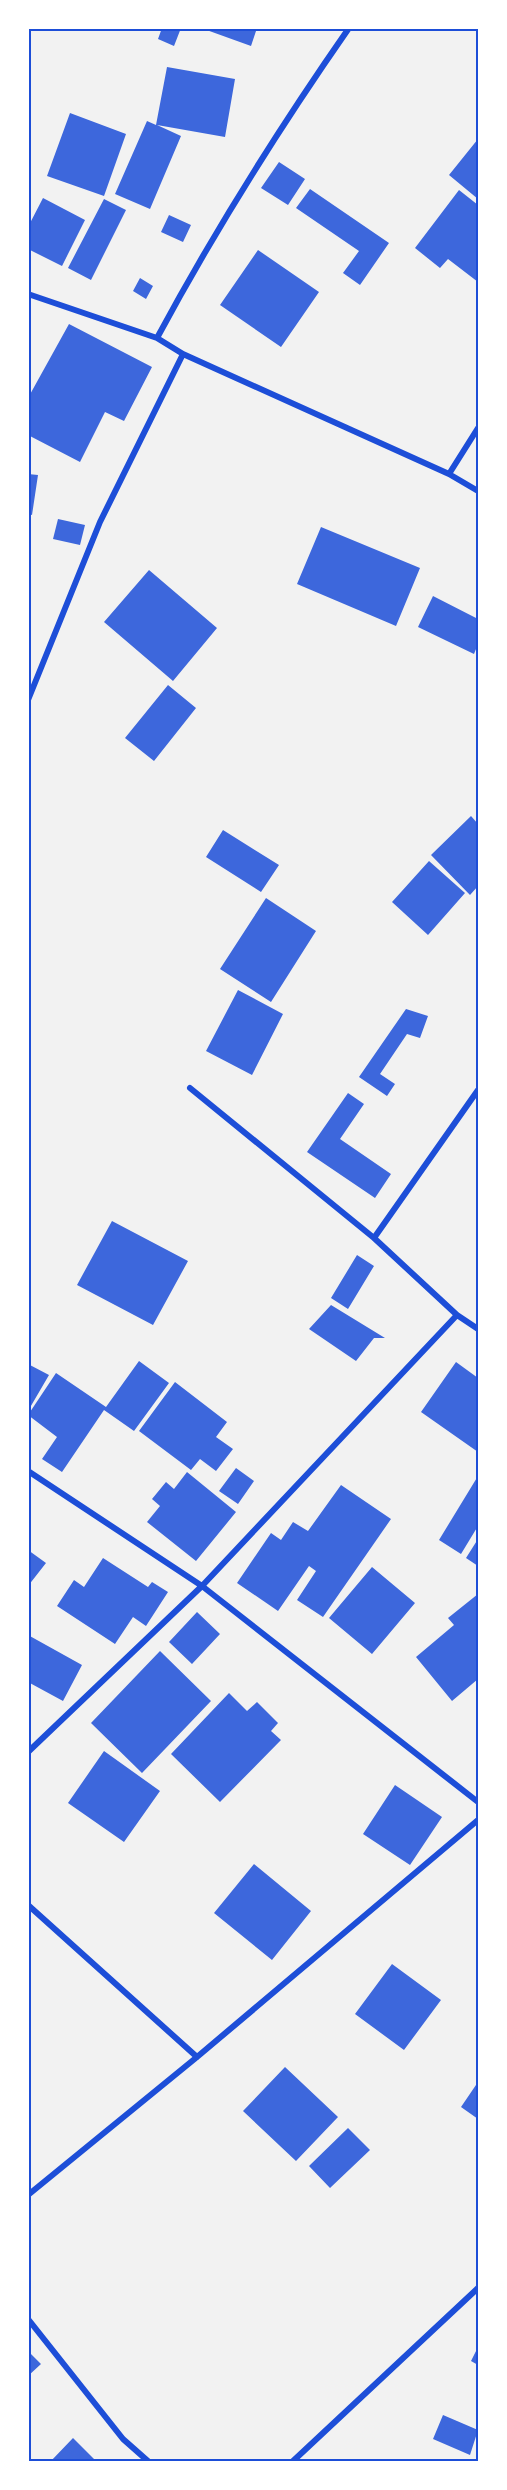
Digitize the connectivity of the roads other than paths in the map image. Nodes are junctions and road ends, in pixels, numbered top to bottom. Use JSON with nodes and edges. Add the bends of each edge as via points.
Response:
{"nodes":[{"id":1,"x":349,"y":28,"type":"edge"},
{"id":2,"x":28,"y":294,"type":"edge"},
{"id":3,"x":157,"y":338,"type":"junction"},
{"id":4,"x":183,"y":354,"type":"junction"},
{"id":5,"x":478,"y":428,"type":"edge"},
{"id":6,"x":448,"y":474,"type":"junction"},
{"id":7,"x":478,"y":491,"type":"edge"},
{"id":8,"x":28,"y":700,"type":"edge"},
{"id":9,"x":190,"y":1088,"type":"dead end"},
{"id":10,"x":478,"y":1090,"type":"edge"},
{"id":11,"x":374,"y":1238,"type":"junction"},
{"id":12,"x":457,"y":1315,"type":"junction"},
{"id":13,"x":478,"y":1329,"type":"edge"},
{"id":14,"x":28,"y":1471,"type":"edge"},
{"id":15,"x":202,"y":1586,"type":"junction"},
{"id":16,"x":28,"y":1752,"type":"edge"},
{"id":17,"x":478,"y":1802,"type":"edge"},
{"id":18,"x":478,"y":1820,"type":"edge"},
{"id":19,"x":28,"y":1905,"type":"edge"},
{"id":20,"x":197,"y":2057,"type":"junction"},
{"id":21,"x":28,"y":2195,"type":"edge"},
{"id":22,"x":478,"y":2288,"type":"edge"},
{"id":23,"x":28,"y":2319,"type":"edge"},
{"id":24,"x":148,"y":2462,"type":"edge"},
{"id":25,"x":292,"y":2462,"type":"edge"}],
"edges":[{"from":1,"to":3,"type":"street","via":[[183,289]]},
{"from":2,"to":3,"type":"street"},
{"from":3,"to":4,"type":"street"},
{"from":4,"to":6,"type":"street"},
{"from":4,"to":8,"type":"street","via":[[100,522]]},
{"from":5,"to":6,"type":"street"},
{"from":6,"to":7,"type":"street"},
{"from":9,"to":11,"type":"street"},
{"from":10,"to":11,"type":"street"},
{"from":11,"to":12,"type":"street"},
{"from":12,"to":13,"type":"street"},
{"from":12,"to":15,"type":"street"},
{"from":14,"to":15,"type":"street"},
{"from":15,"to":16,"type":"street"},
{"from":15,"to":17,"type":"street"},
{"from":18,"to":20,"type":"street"},
{"from":19,"to":20,"type":"street"},
{"from":20,"to":21,"type":"street"},
{"from":22,"to":25,"type":"street"},
{"from":23,"to":24,"type":"street","via":[[123,2439]]}]}
